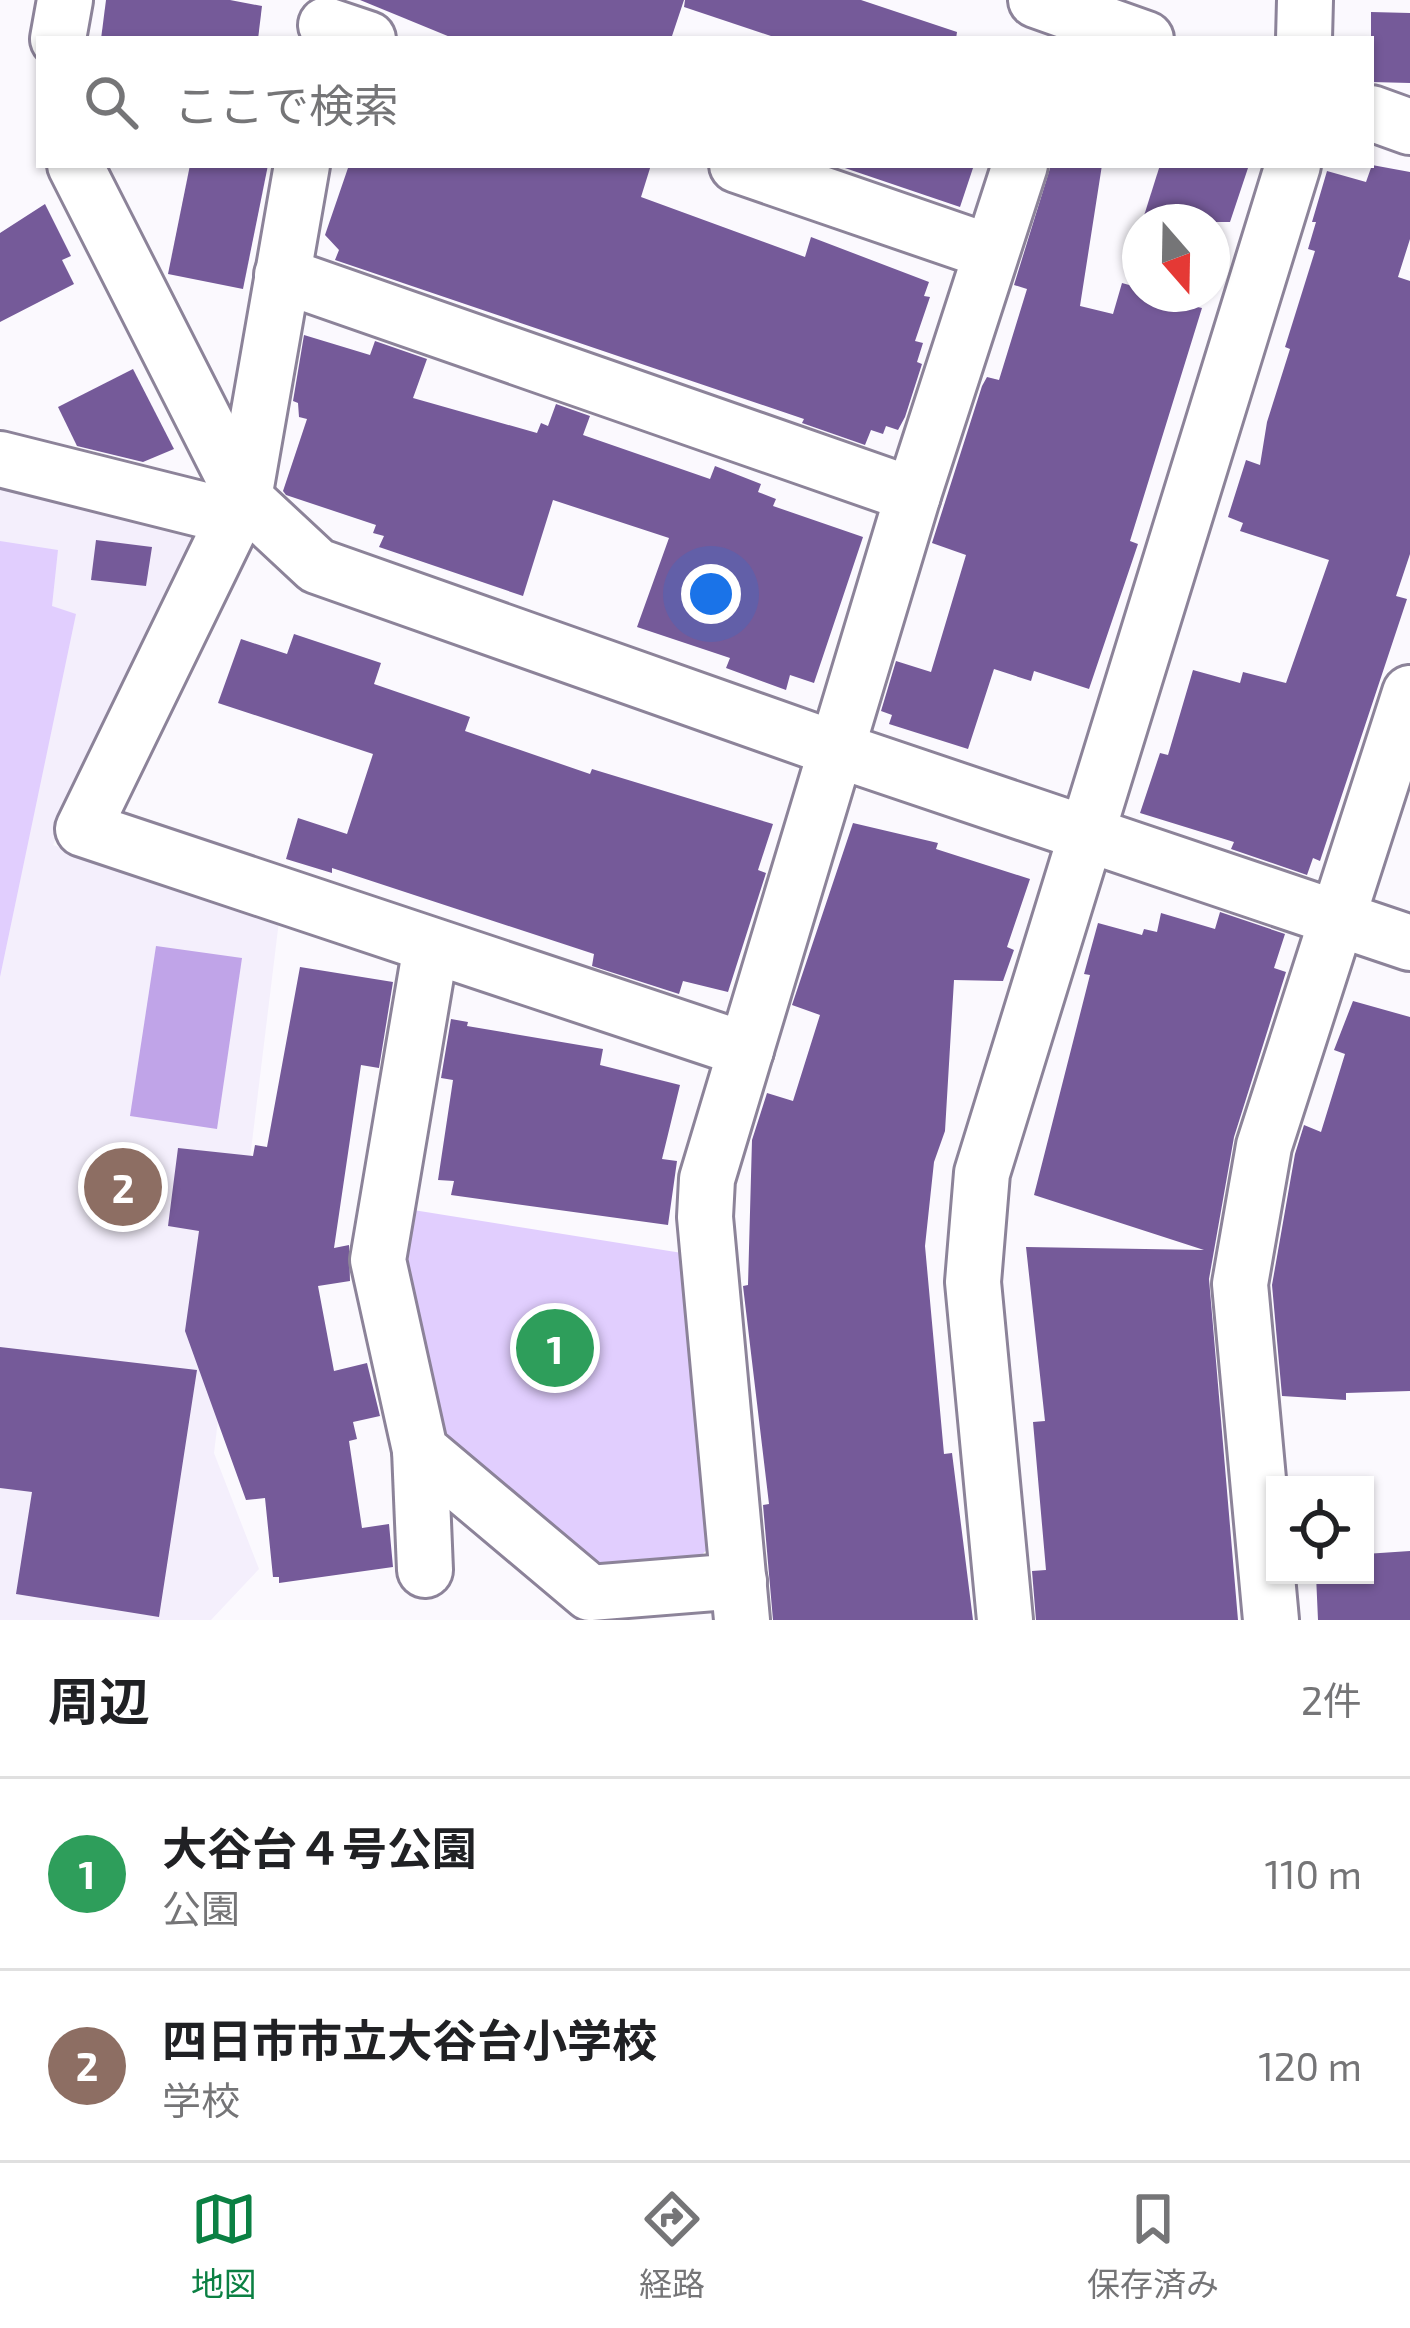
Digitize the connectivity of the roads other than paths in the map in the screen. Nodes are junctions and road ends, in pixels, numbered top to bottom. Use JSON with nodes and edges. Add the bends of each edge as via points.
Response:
{"nodes":[{"id":1,"x":65,"y":0,"type":"edge"},
{"id":2,"x":1305,"y":0,"type":"edge"},
{"id":3,"x":1037,"y":9,"type":"edge"},
{"id":4,"x":59,"y":36,"type":"edge"},
{"id":5,"x":1135,"y":36,"type":"edge"},
{"id":6,"x":1304,"y":36,"type":"edge"},
{"id":7,"x":1374,"y":114,"type":"edge"},
{"id":8,"x":1410,"y":127,"type":"edge"},
{"id":9,"x":76,"y":168,"type":"edge"},
{"id":10,"x":301,"y":168,"type":"edge"},
{"id":11,"x":745,"y":168,"type":"edge"},
{"id":12,"x":1019,"y":168,"type":"edge"},
{"id":13,"x":1292,"y":168,"type":"edge"},
{"id":14,"x":990,"y":252,"type":"junction"},
{"id":15,"x":282,"y":274,"type":"junction"},
{"id":16,"x":0,"y":459,"type":"edge"},
{"id":17,"x":913,"y":495,"type":"junction"},
{"id":18,"x":240,"y":508,"type":"junction"},
{"id":19,"x":1410,"y":693,"type":"edge"},
{"id":20,"x":838,"y":750,"type":"junction"},
{"id":21,"x":1088,"y":834,"type":"junction"},
{"id":22,"x":1339,"y":921,"type":"junction"},
{"id":23,"x":1410,"y":944,"type":"edge"},
{"id":24,"x":431,"y":946,"type":"junction"},
{"id":25,"x":746,"y":1050,"type":"junction"},
{"id":26,"x":420,"y":1450,"type":"junction"},
{"id":27,"x":425,"y":1570,"type":"dead end"},
{"id":28,"x":741,"y":1601,"type":"edge"},
{"id":29,"x":1005,"y":1620,"type":"edge"},
{"id":30,"x":1271,"y":1620,"type":"edge"}],
"edges":[{"from":1,"to":4,"type":"street"},
{"from":2,"to":6,"type":"street"},
{"from":3,"to":5,"type":"street"},
{"from":7,"to":8,"type":"street"},
{"from":9,"to":18,"type":"street"},
{"from":10,"to":15,"type":"street"},
{"from":11,"to":14,"type":"street"},
{"from":12,"to":14,"type":"street"},
{"from":13,"to":21,"type":"street"},
{"from":14,"to":17,"type":"street"},
{"from":15,"to":17,"type":"street"},
{"from":15,"to":18,"type":"street"},
{"from":16,"to":18,"type":"street"},
{"from":17,"to":20,"type":"street"},
{"from":18,"to":20,"type":"street","via":[[346,580]]},
{"from":18,"to":24,"type":"street","via":[[83,829]]},
{"from":19,"to":22,"type":"street"},
{"from":20,"to":21,"type":"street"},
{"from":20,"to":25,"type":"street"},
{"from":21,"to":22,"type":"street"},
{"from":21,"to":29,"type":"street","via":[[976,1206],[973,1282]]},
{"from":22,"to":23,"type":"street"},
{"from":22,"to":30,"type":"street","via":[[1264,1146],[1240,1283]]},
{"from":24,"to":25,"type":"street"},
{"from":24,"to":26,"type":"street","via":[[378,1260]]},
{"from":25,"to":28,"type":"street","via":[[704,1196]]},
{"from":26,"to":27,"type":"street"},
{"from":26,"to":28,"type":"street","via":[[590,1593]]}]}
